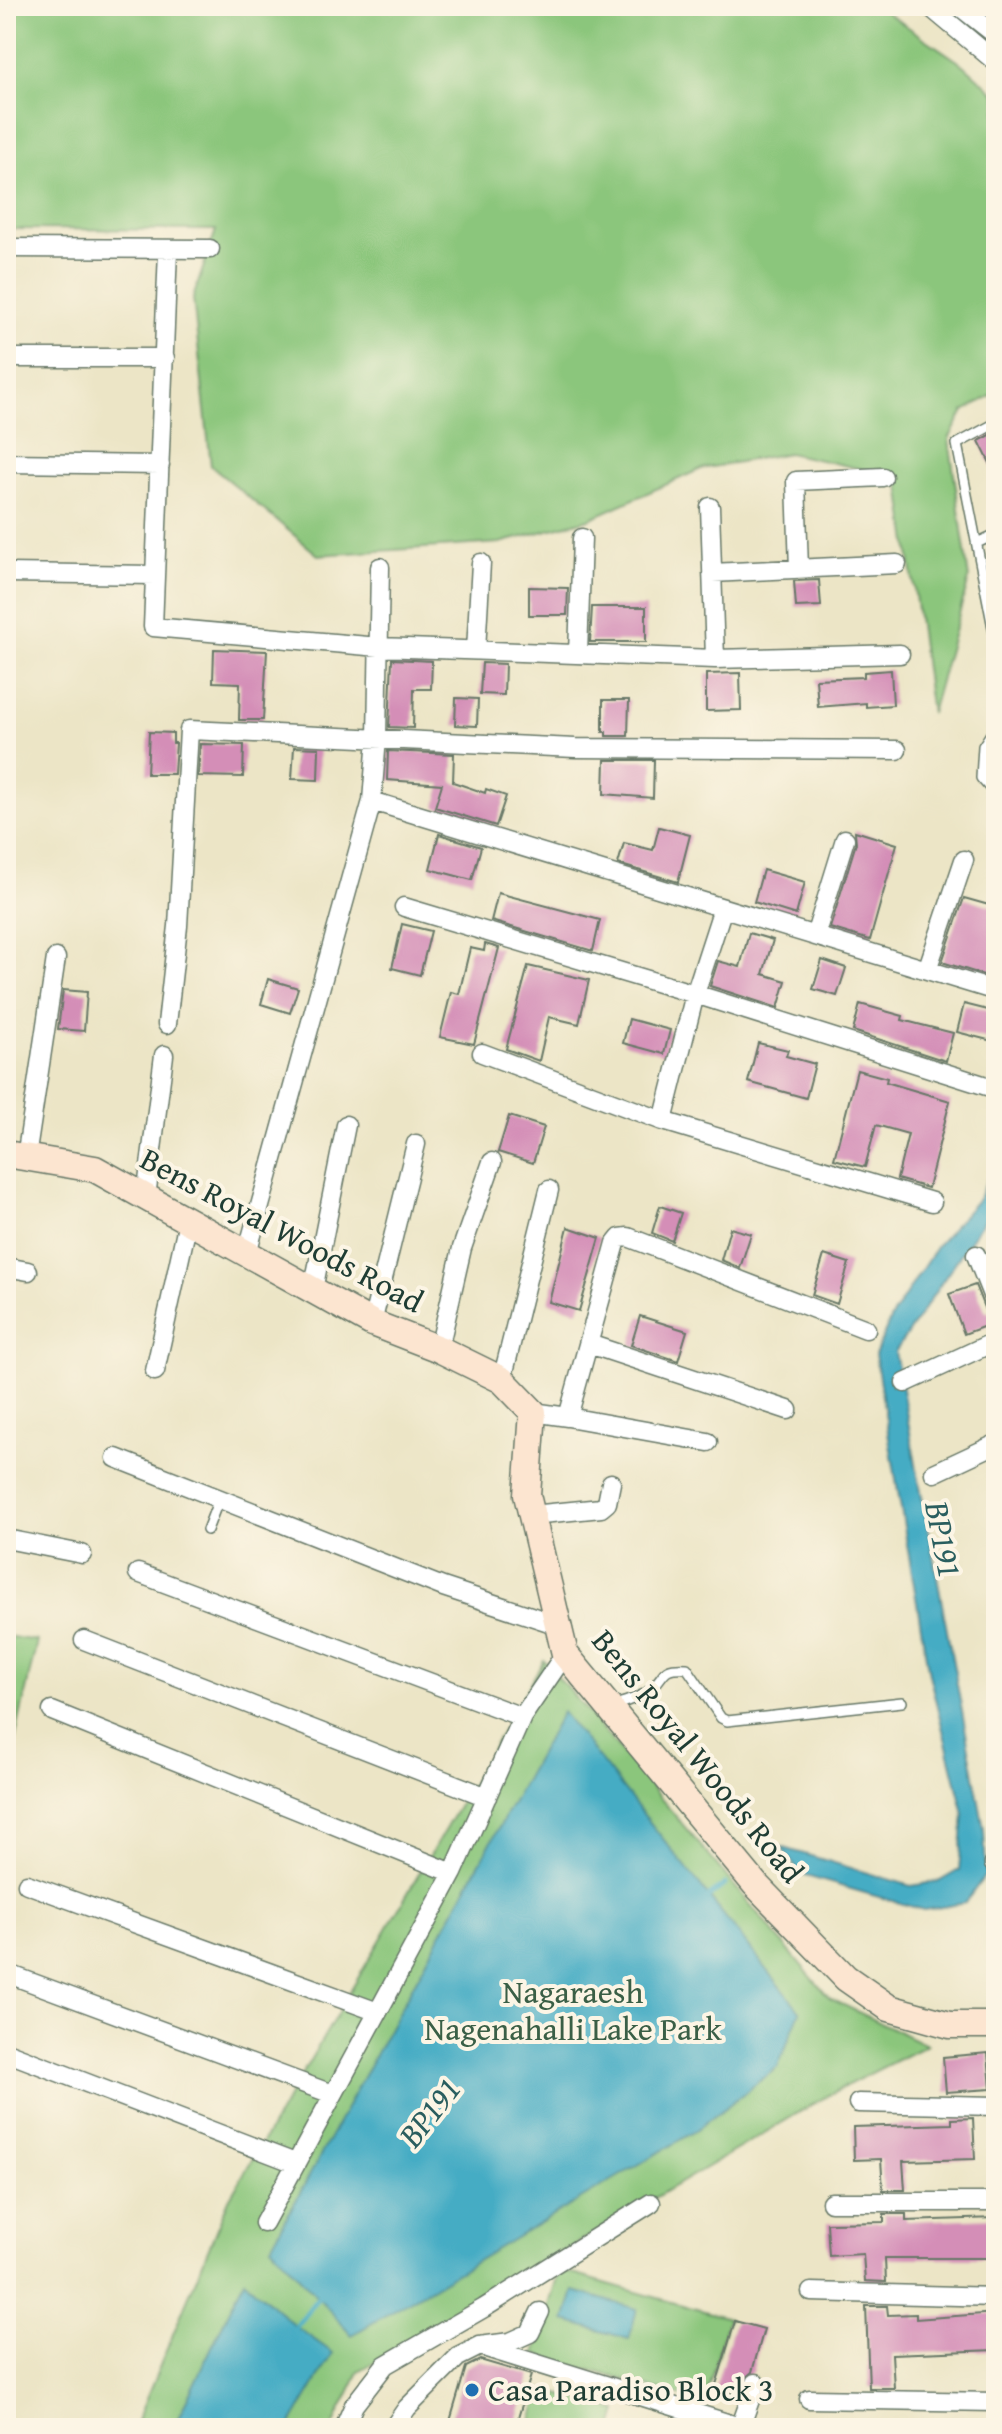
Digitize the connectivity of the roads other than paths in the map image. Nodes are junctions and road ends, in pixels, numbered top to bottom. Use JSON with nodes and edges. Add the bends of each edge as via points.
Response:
{"nodes":[{"id":1,"x":929,"y":6,"type":"edge"},
{"id":2,"x":959,"y":6,"type":"edge"},
{"id":3,"x":996,"y":35,"type":"edge"},
{"id":4,"x":996,"y":62,"type":"edge"},
{"id":5,"x":6,"y":248,"type":"edge"},
{"id":6,"x":210,"y":249,"type":"dead end"},
{"id":7,"x":168,"y":250,"type":"junction"},
{"id":8,"x":6,"y":358,"type":"edge"},
{"id":9,"x":165,"y":358,"type":"junction"},
{"id":10,"x":996,"y":423,"type":"edge"},
{"id":11,"x":6,"y":463,"type":"edge"},
{"id":12,"x":160,"y":465,"type":"junction"},
{"id":13,"x":883,"y":477,"type":"dead end"},
{"id":14,"x":710,"y":507,"type":"dead end"},
{"id":15,"x":996,"y":534,"type":"edge"},
{"id":16,"x":582,"y":538,"type":"dead end"},
{"id":17,"x":977,"y":543,"type":"junction"},
{"id":18,"x":481,"y":563,"type":"dead end"},
{"id":19,"x":897,"y":564,"type":"dead end"},
{"id":20,"x":380,"y":567,"type":"dead end"},
{"id":21,"x":799,"y":569,"type":"junction"},
{"id":22,"x":6,"y":573,"type":"edge"},
{"id":23,"x":712,"y":573,"type":"junction"},
{"id":24,"x":155,"y":575,"type":"junction"},
{"id":25,"x":996,"y":643,"type":"edge"},
{"id":26,"x":379,"y":647,"type":"junction"},
{"id":27,"x":476,"y":650,"type":"junction"},
{"id":28,"x":578,"y":654,"type":"junction"},
{"id":29,"x":900,"y":654,"type":"dead end"},
{"id":30,"x":715,"y":659,"type":"junction"},
{"id":31,"x":996,"y":726,"type":"edge"},
{"id":32,"x":377,"y":738,"type":"junction"},
{"id":33,"x":897,"y":750,"type":"dead end"},
{"id":34,"x":996,"y":795,"type":"edge"},
{"id":35,"x":372,"y":801,"type":"junction"},
{"id":36,"x":845,"y":839,"type":"dead end"},
{"id":37,"x":964,"y":860,"type":"dead end"},
{"id":38,"x":404,"y":907,"type":"dead end"},
{"id":39,"x":723,"y":908,"type":"junction"},
{"id":40,"x":815,"y":936,"type":"junction"},
{"id":41,"x":56,"y":958,"type":"dead end"},
{"id":42,"x":927,"y":970,"type":"junction"},
{"id":43,"x":996,"y":991,"type":"edge"},
{"id":44,"x":695,"y":994,"type":"junction"},
{"id":45,"x":167,"y":1024,"type":"dead end"},
{"id":46,"x":482,"y":1053,"type":"dead end"},
{"id":47,"x":164,"y":1055,"type":"dead end"},
{"id":48,"x":996,"y":1089,"type":"edge"},
{"id":49,"x":663,"y":1121,"type":"junction"},
{"id":50,"x":346,"y":1125,"type":"dead end"},
{"id":51,"x":416,"y":1144,"type":"dead end"},
{"id":52,"x":16,"y":1156,"type":"edge"},
{"id":53,"x":492,"y":1162,"type":"dead end"},
{"id":54,"x":549,"y":1190,"type":"dead end"},
{"id":55,"x":146,"y":1197,"type":"junction"},
{"id":56,"x":932,"y":1202,"type":"dead end"},
{"id":57,"x":188,"y":1221,"type":"junction"},
{"id":58,"x":247,"y":1253,"type":"junction"},
{"id":59,"x":976,"y":1255,"type":"dead end"},
{"id":60,"x":6,"y":1267,"type":"edge"},
{"id":61,"x":28,"y":1271,"type":"dead end"},
{"id":62,"x":313,"y":1290,"type":"junction"},
{"id":63,"x":996,"y":1305,"type":"edge"},
{"id":64,"x":372,"y":1323,"type":"junction"},
{"id":65,"x":866,"y":1329,"type":"dead end"},
{"id":66,"x":996,"y":1341,"type":"edge"},
{"id":67,"x":589,"y":1344,"type":"junction"},
{"id":68,"x":439,"y":1349,"type":"junction"},
{"id":69,"x":155,"y":1371,"type":"dead end"},
{"id":70,"x":502,"y":1380,"type":"junction"},
{"id":71,"x":905,"y":1383,"type":"dead end"},
{"id":72,"x":788,"y":1410,"type":"dead end"},
{"id":73,"x":533,"y":1412,"type":"junction"},
{"id":74,"x":568,"y":1417,"type":"junction"},
{"id":75,"x":708,"y":1442,"type":"dead end"},
{"id":76,"x":996,"y":1444,"type":"edge"},
{"id":77,"x":116,"y":1458,"type":"dead end"},
{"id":78,"x":934,"y":1473,"type":"dead end"},
{"id":79,"x":611,"y":1483,"type":"dead end"},
{"id":80,"x":219,"y":1499,"type":"junction"},
{"id":81,"x":532,"y":1515,"type":"junction"},
{"id":82,"x":207,"y":1530,"type":"dead end"},
{"id":83,"x":6,"y":1539,"type":"edge"},
{"id":84,"x":82,"y":1554,"type":"dead end"},
{"id":85,"x":138,"y":1573,"type":"dead end"},
{"id":86,"x":558,"y":1625,"type":"junction"},
{"id":87,"x":84,"y":1640,"type":"dead end"},
{"id":88,"x":565,"y":1654,"type":"junction"},
{"id":89,"x":902,"y":1702,"type":"dead end"},
{"id":90,"x":609,"y":1707,"type":"junction"},
{"id":91,"x":52,"y":1711,"type":"dead end"},
{"id":92,"x":522,"y":1717,"type":"junction"},
{"id":93,"x":487,"y":1797,"type":"junction"},
{"id":94,"x":453,"y":1873,"type":"junction"},
{"id":95,"x":27,"y":1884,"type":"dead end"},
{"id":96,"x":6,"y":1973,"type":"edge"},
{"id":97,"x":378,"y":2012,"type":"junction"},
{"id":98,"x":996,"y":2025,"type":"edge"},
{"id":99,"x":6,"y":2052,"type":"edge"},
{"id":100,"x":332,"y":2094,"type":"junction"},
{"id":101,"x":858,"y":2103,"type":"dead end"},
{"id":102,"x":996,"y":2106,"type":"edge"},
{"id":103,"x":295,"y":2163,"type":"junction"},
{"id":104,"x":831,"y":2202,"type":"dead end"},
{"id":105,"x":996,"y":2202,"type":"edge"},
{"id":106,"x":651,"y":2203,"type":"dead end"},
{"id":107,"x":264,"y":2223,"type":"dead end"},
{"id":108,"x":811,"y":2292,"type":"dead end"},
{"id":109,"x":996,"y":2297,"type":"edge"},
{"id":110,"x":540,"y":2312,"type":"dead end"},
{"id":111,"x":480,"y":2346,"type":"junction"},
{"id":112,"x":756,"y":2383,"type":"dead end"},
{"id":113,"x":809,"y":2399,"type":"dead end"},
{"id":114,"x":996,"y":2402,"type":"edge"},
{"id":115,"x":344,"y":2428,"type":"edge"},
{"id":116,"x":393,"y":2428,"type":"edge"},
{"id":117,"x":740,"y":2428,"type":"edge"}],
"edges":[{"from":1,"to":4,"type":"street"},
{"from":2,"to":3,"type":"street"},
{"from":5,"to":7,"type":"street"},
{"from":6,"to":7,"type":"street"},
{"from":7,"to":9,"type":"street"},
{"from":8,"to":9,"type":"street"},
{"from":9,"to":12,"type":"street"},
{"from":10,"to":17,"type":"lane","via":[[957,444]]},
{"from":11,"to":12,"type":"street"},
{"from":12,"to":24,"type":"street"},
{"from":13,"to":21,"type":"street","via":[[796,481]]},
{"from":14,"to":23,"type":"street"},
{"from":15,"to":17,"type":"lane"},
{"from":16,"to":28,"type":"street"},
{"from":17,"to":25,"type":"lane"},
{"from":18,"to":27,"type":"street"},
{"from":19,"to":21,"type":"street"},
{"from":20,"to":26,"type":"street"},
{"from":21,"to":23,"type":"street"},
{"from":22,"to":24,"type":"street"},
{"from":23,"to":30,"type":"street"},
{"from":24,"to":26,"type":"street","via":[[153,627]]},
{"from":26,"to":27,"type":"street"},
{"from":26,"to":32,"type":"street"},
{"from":27,"to":28,"type":"street"},
{"from":28,"to":30,"type":"street"},
{"from":29,"to":30,"type":"street"},
{"from":31,"to":34,"type":"lane","via":[[983,746],[981,778]]},
{"from":32,"to":33,"type":"street","via":[[575,748]]},
{"from":32,"to":35,"type":"street"},
{"from":32,"to":45,"type":"street","via":[[189,730]]},
{"from":35,"to":39,"type":"street"},
{"from":35,"to":58,"type":"street"},
{"from":36,"to":40,"type":"street"},
{"from":37,"to":42,"type":"street"},
{"from":38,"to":44,"type":"street"},
{"from":39,"to":40,"type":"street"},
{"from":39,"to":44,"type":"street"},
{"from":40,"to":42,"type":"street"},
{"from":41,"to":52,"type":"street"},
{"from":42,"to":43,"type":"street"},
{"from":44,"to":48,"type":"street"},
{"from":44,"to":49,"type":"street"},
{"from":46,"to":49,"type":"street"},
{"from":47,"to":55,"type":"street"},
{"from":49,"to":56,"type":"street"},
{"from":50,"to":62,"type":"street"},
{"from":51,"to":64,"type":"street"},
{"from":52,"to":55,"type":"street","name":"Bens Royal Woods Road","via":[[95,1169]]},
{"from":53,"to":68,"type":"street","via":[[462,1248]]},
{"from":54,"to":70,"type":"street"},
{"from":55,"to":57,"type":"street","name":"Bens Royal Woods Road"},
{"from":57,"to":58,"type":"street","name":"Bens Royal Woods Road"},
{"from":57,"to":69,"type":"street"},
{"from":58,"to":62,"type":"street","name":"Bens Royal Woods Road"},
{"from":59,"to":63,"type":"street"},
{"from":60,"to":61,"type":"street"},
{"from":62,"to":64,"type":"street","name":"Bens Royal Woods Road"},
{"from":64,"to":68,"type":"street","name":"Bens Royal Woods Road"},
{"from":65,"to":67,"type":"street","via":[[628,1237],[616,1243]]},
{"from":66,"to":71,"type":"street"},
{"from":67,"to":72,"type":"street"},
{"from":67,"to":74,"type":"street"},
{"from":68,"to":70,"type":"street","name":"Bens Royal Woods Road"},
{"from":70,"to":73,"type":"street","name":"Bens Royal Woods Road"},
{"from":73,"to":74,"type":"street"},
{"from":73,"to":81,"type":"street","name":"Bens Royal Woods Road","via":[[527,1495]]},
{"from":74,"to":75,"type":"street"},
{"from":76,"to":78,"type":"street"},
{"from":77,"to":80,"type":"street"},
{"from":79,"to":81,"type":"street","via":[[601,1508]]},
{"from":80,"to":82,"type":"lane"},
{"from":80,"to":86,"type":"street","via":[[443,1587]]},
{"from":81,"to":86,"type":"street","name":"Bens Royal Woods Road"},
{"from":83,"to":84,"type":"street"},
{"from":85,"to":92,"type":"street"},
{"from":86,"to":88,"type":"street","name":"Bens Royal Woods Road"},
{"from":87,"to":93,"type":"street"},
{"from":88,"to":90,"type":"street","name":"Bens Royal Woods Road"},
{"from":88,"to":92,"type":"street"},
{"from":89,"to":90,"type":"lane","via":[[727,1721],[687,1668],[671,1667],[648,1693]]},
{"from":90,"to":98,"type":"street","name":"Bens Royal Woods Road","via":[[755,1884],[846,1978],[889,2008],[950,2025]]},
{"from":91,"to":94,"type":"street"},
{"from":92,"to":93,"type":"street"},
{"from":93,"to":94,"type":"street"},
{"from":94,"to":97,"type":"street"},
{"from":95,"to":97,"type":"street"},
{"from":96,"to":100,"type":"street"},
{"from":97,"to":100,"type":"street"},
{"from":99,"to":103,"type":"street"},
{"from":100,"to":103,"type":"street"},
{"from":101,"to":102,"type":"street"},
{"from":103,"to":107,"type":"street"},
{"from":104,"to":105,"type":"street"},
{"from":106,"to":115,"type":"street","via":[[385,2365],[354,2405]]},
{"from":108,"to":109,"type":"street"},
{"from":110,"to":111,"type":"street","via":[[530,2333]]},
{"from":111,"to":116,"type":"street","via":[[458,2357]]},
{"from":111,"to":117,"type":"street"},
{"from":112,"to":117,"type":"street"},
{"from":113,"to":114,"type":"street"}]}
